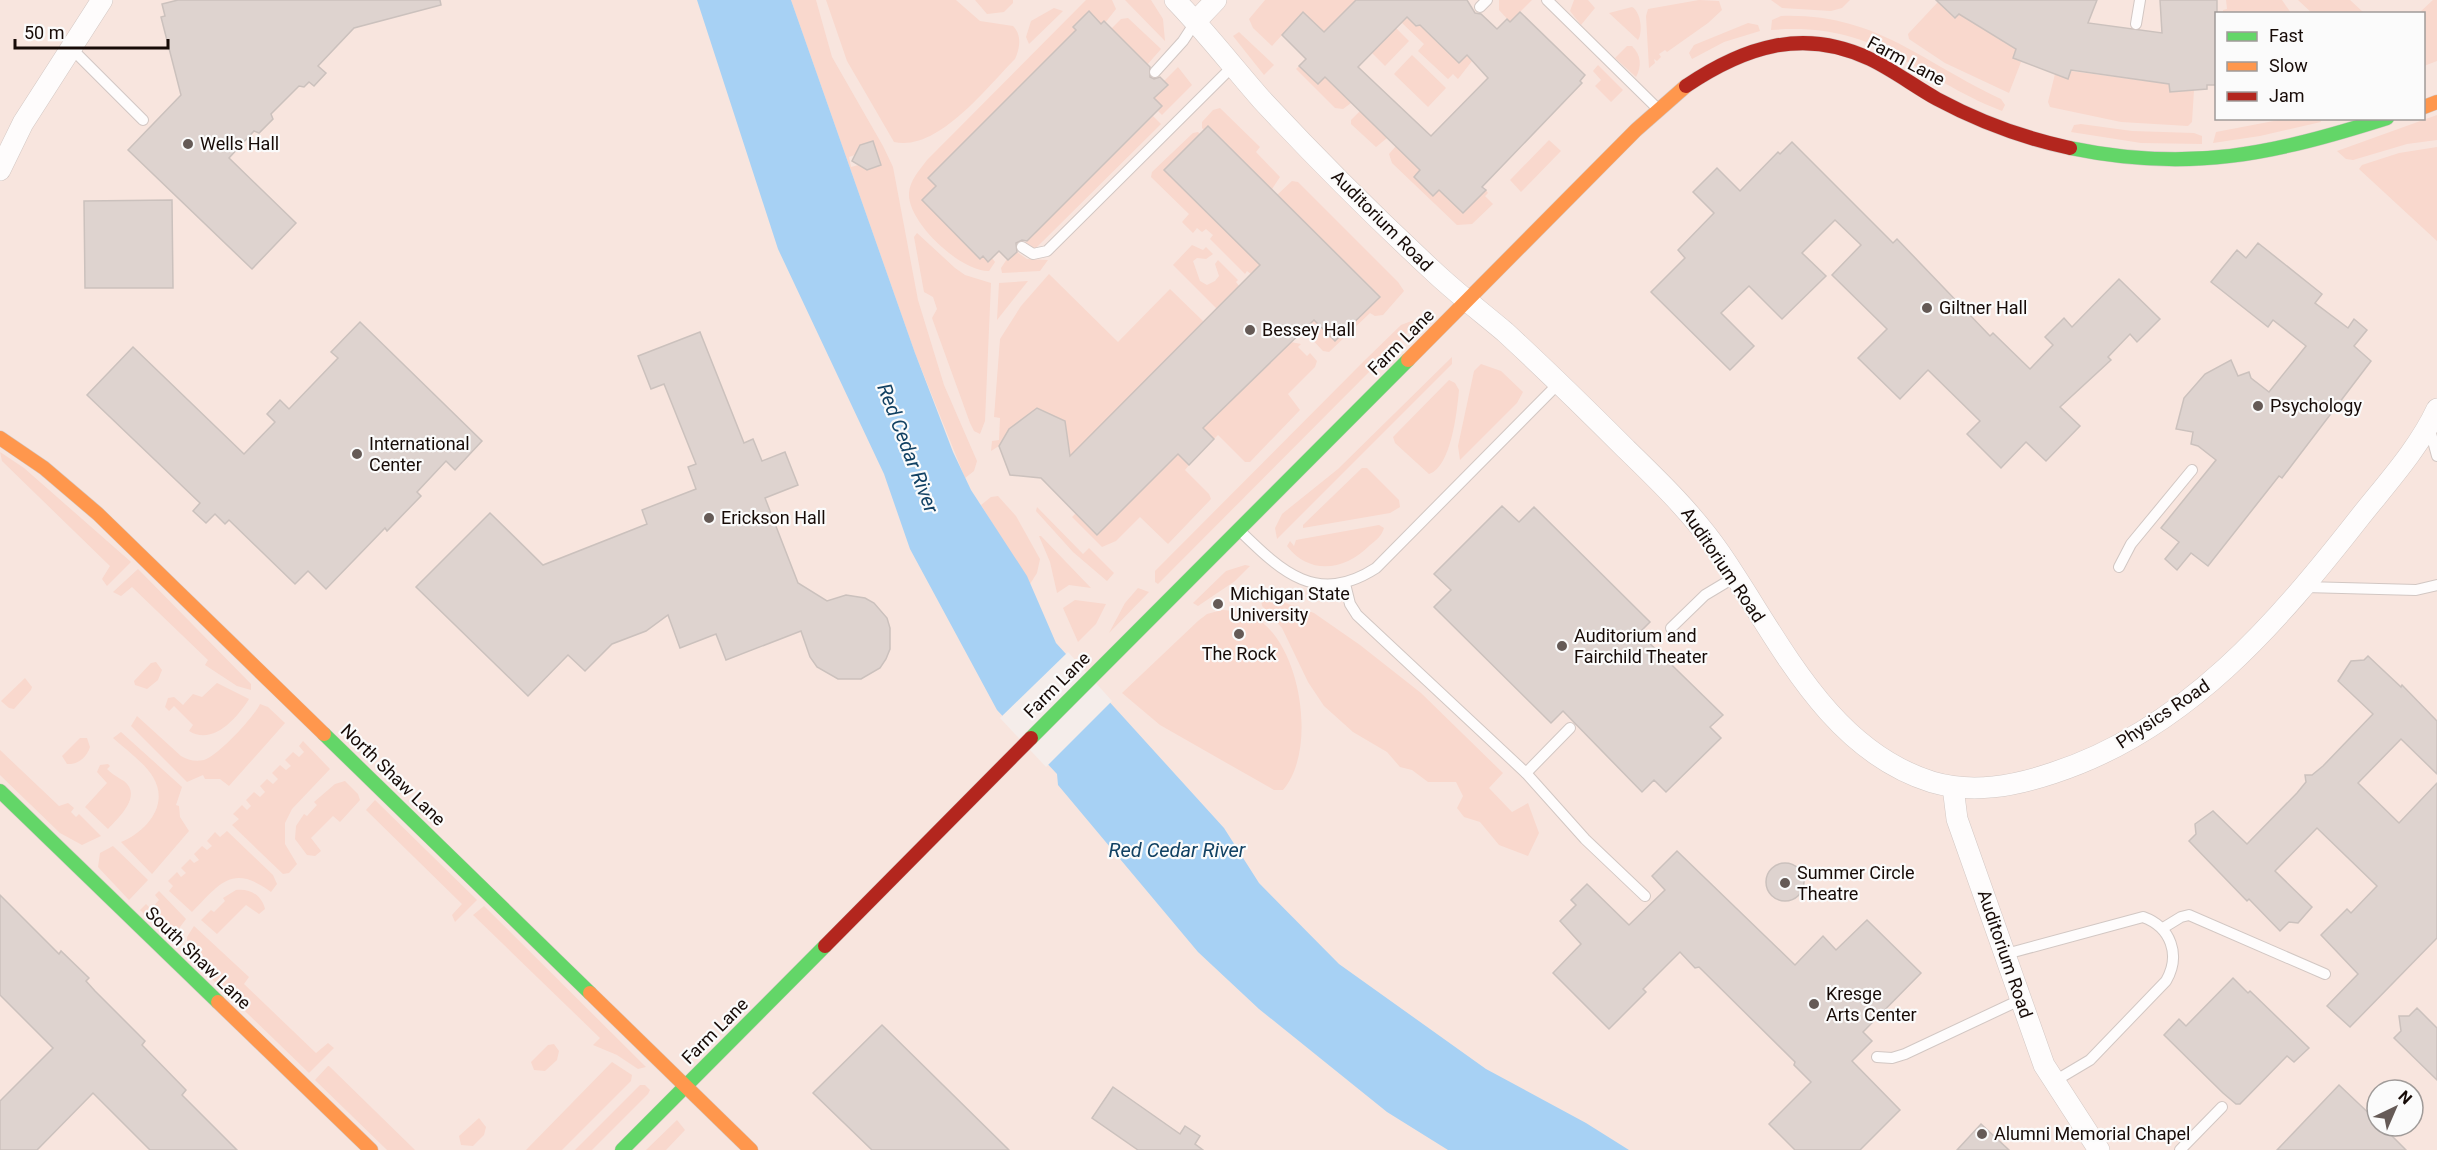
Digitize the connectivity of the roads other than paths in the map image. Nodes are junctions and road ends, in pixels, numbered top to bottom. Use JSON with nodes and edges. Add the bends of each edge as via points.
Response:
{"nodes":[{"id":1,"x":102,"y":0,"type":"edge"},
{"id":2,"x":1176,"y":0,"type":"edge"},
{"id":3,"x":1216,"y":0,"type":"edge"},
{"id":4,"x":1547,"y":0,"type":"edge"},
{"id":5,"x":2140,"y":0,"type":"edge"},
{"id":6,"x":1196,"y":21,"type":"junction"},
{"id":7,"x":2136,"y":24,"type":"dead end"},
{"id":8,"x":71,"y":48,"type":"junction"},
{"id":9,"x":1233,"y":66,"type":"junction"},
{"id":10,"x":1155,"y":72,"type":"dead end"},
{"id":11,"x":1657,"y":109,"type":"junction"},
{"id":12,"x":143,"y":120,"type":"dead end"},
{"id":13,"x":2380,"y":120,"type":"edge"},
{"id":14,"x":23,"y":123,"type":"junction"},
{"id":15,"x":0,"y":148,"type":"edge"},
{"id":16,"x":0,"y":170,"type":"edge"},
{"id":17,"x":1022,"y":247,"type":"dead end"},
{"id":18,"x":1467,"y":302,"type":"junction"},
{"id":19,"x":1559,"y":383,"type":"junction"},
{"id":20,"x":2433,"y":417,"type":"edge"},
{"id":21,"x":0,"y":438,"type":"edge"},
{"id":22,"x":2437,"y":456,"type":"edge"},
{"id":23,"x":2192,"y":470,"type":"dead end"},
{"id":24,"x":1238,"y":529,"type":"junction"},
{"id":25,"x":2119,"y":567,"type":"dead end"},
{"id":26,"x":1735,"y":577,"type":"junction"},
{"id":27,"x":1345,"y":584,"type":"junction"},
{"id":28,"x":2437,"y":585,"type":"edge"},
{"id":29,"x":2305,"y":587,"type":"junction"},
{"id":30,"x":1671,"y":628,"type":"dead end"},
{"id":31,"x":1570,"y":728,"type":"dead end"},
{"id":32,"x":1526,"y":773,"type":"junction"},
{"id":33,"x":1953,"y":787,"type":"junction"},
{"id":34,"x":0,"y":791,"type":"edge"},
{"id":35,"x":1645,"y":896,"type":"dead end"},
{"id":36,"x":2163,"y":928,"type":"junction"},
{"id":37,"x":2006,"y":954,"type":"junction"},
{"id":38,"x":2325,"y":974,"type":"dead end"},
{"id":39,"x":2022,"y":999,"type":"junction"},
{"id":40,"x":1877,"y":1057,"type":"dead end"},
{"id":41,"x":2054,"y":1082,"type":"junction"},
{"id":42,"x":685,"y":1087,"type":"junction"},
{"id":43,"x":2222,"y":1107,"type":"dead end"},
{"id":44,"x":371,"y":1150,"type":"edge"},
{"id":45,"x":622,"y":1150,"type":"edge"},
{"id":46,"x":751,"y":1150,"type":"edge"},
{"id":47,"x":2099,"y":1150,"type":"edge"},
{"id":48,"x":2180,"y":1150,"type":"edge"}],
"edges":[{"from":1,"to":8,"type":"street"},
{"from":2,"to":6,"type":"street","name":"Auditorium Road"},
{"from":3,"to":6,"type":"street"},
{"from":4,"to":11,"type":"lane"},
{"from":5,"to":7,"type":"lane"},
{"from":6,"to":9,"type":"street","name":"Auditorium Road"},
{"from":6,"to":10,"type":"lane"},
{"from":8,"to":12,"type":"lane"},
{"from":8,"to":14,"type":"street"},
{"from":9,"to":17,"type":"lane","via":[[1047,251],[1033,254]]},
{"from":9,"to":18,"type":"street","name":"Auditorium Road","via":[[1288,127]]},
{"from":11,"to":13,"type":"street","name":"Farm Lane","via":[[1719,62],[1743,52],[1793,43],[1841,48],[1861,55],[1936,98],[2030,138],[2140,158],[2260,153]]},
{"from":11,"to":18,"type":"street","name":"Farm Lane"},
{"from":14,"to":15,"type":"street"},
{"from":14,"to":16,"type":"street"},
{"from":18,"to":19,"type":"street","name":"Auditorium Road"},
{"from":18,"to":24,"type":"street","name":"Farm Lane"},
{"from":19,"to":26,"type":"street","name":"Auditorium Road","via":[[1682,504]]},
{"from":19,"to":27,"type":"lane","via":[[1376,568]]},
{"from":20,"to":22,"type":"lane"},
{"from":20,"to":29,"type":"street","name":"Physics Road"},
{"from":21,"to":42,"type":"street","name":"North Shaw Lane","via":[[45,468],[98,514]]},
{"from":23,"to":25,"type":"lane","via":[[2131,544]]},
{"from":24,"to":27,"type":"lane","via":[[1295,578],[1328,585]]},
{"from":24,"to":42,"type":"street","name":"Farm Lane"},
{"from":26,"to":30,"type":"lane","via":[[1706,595]]},
{"from":26,"to":33,"type":"street","name":"Auditorium Road","via":[[1803,681],[1851,733],[1899,767]]},
{"from":27,"to":32,"type":"lane","via":[[1357,615]]},
{"from":28,"to":29,"type":"lane","via":[[2416,590]]},
{"from":29,"to":33,"type":"street","name":"Physics Road","via":[[2210,684],[2139,734],[2035,779],[1975,789]]},
{"from":31,"to":32,"type":"lane"},
{"from":32,"to":35,"type":"lane","via":[[1585,839]]},
{"from":33,"to":37,"type":"street","name":"Auditorium Road","via":[[1957,819]]},
{"from":34,"to":44,"type":"street","name":"South Shaw Lane"},
{"from":36,"to":37,"type":"lane","via":[[2143,917],[2130,919]]},
{"from":36,"to":38,"type":"lane","via":[[2189,915]]},
{"from":36,"to":41,"type":"lane","via":[[2173,948],[2173,964],[2166,981],[2090,1060]]},
{"from":37,"to":39,"type":"street","name":"Auditorium Road"},
{"from":39,"to":40,"type":"lane","via":[[1905,1054]]},
{"from":39,"to":41,"type":"street","name":"Auditorium Road","via":[[2044,1065]]},
{"from":41,"to":47,"type":"street","name":"Auditorium Road"},
{"from":42,"to":45,"type":"street","name":"Farm Lane"},
{"from":42,"to":46,"type":"street","name":"North Shaw Lane"},
{"from":43,"to":48,"type":"lane"}]}
